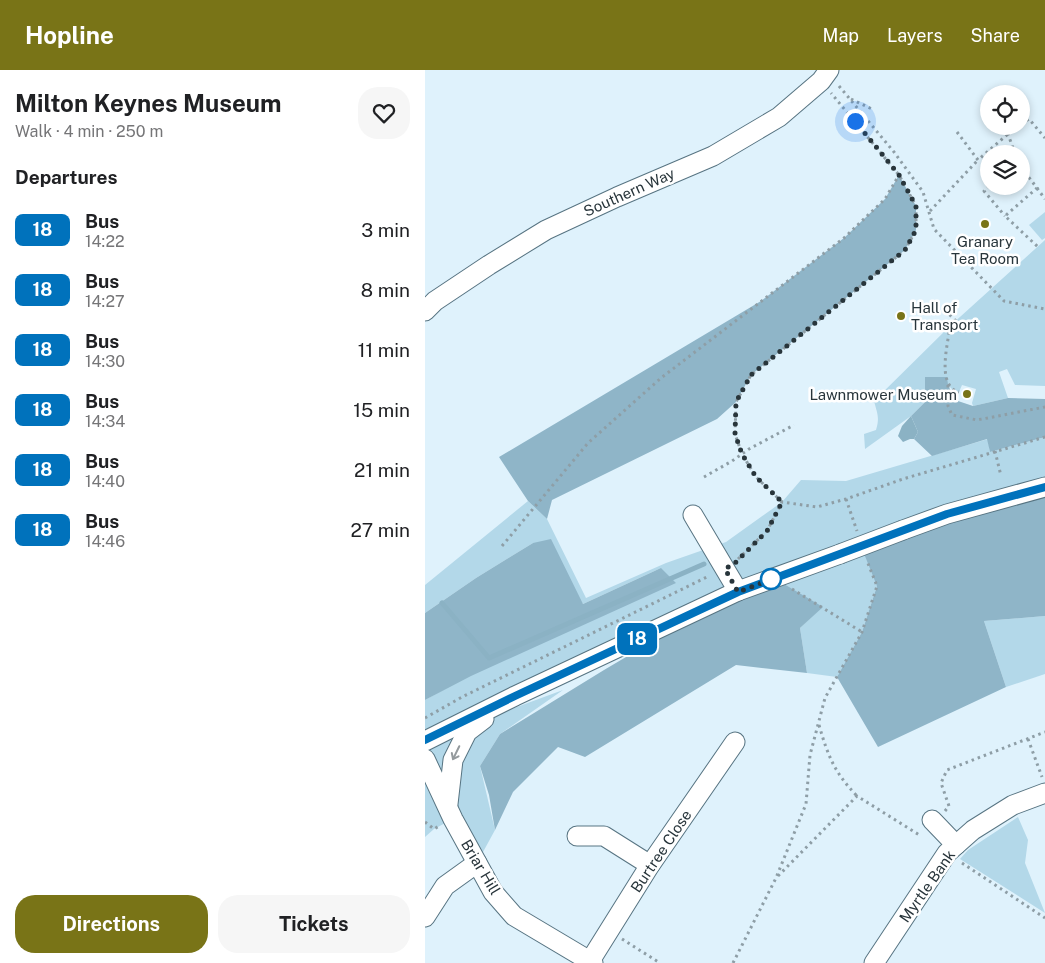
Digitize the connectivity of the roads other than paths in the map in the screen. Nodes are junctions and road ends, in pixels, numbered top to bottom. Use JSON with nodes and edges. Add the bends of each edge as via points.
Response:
{"nodes":[{"id":1,"x":826,"y":74,"type":"edge"},
{"id":2,"x":425,"y":311,"type":"edge"},
{"id":3,"x":1045,"y":487,"type":"edge"},
{"id":4,"x":693,"y":515,"type":"dead end"},
{"id":5,"x":738,"y":592,"type":"junction"},
{"id":6,"x":515,"y":696,"type":"junction"},
{"id":7,"x":425,"y":740,"type":"edge"},
{"id":8,"x":735,"y":742,"type":"dead end"},
{"id":9,"x":425,"y":759,"type":"edge"},
{"id":10,"x":1045,"y":793,"type":"edge"},
{"id":11,"x":447,"y":808,"type":"junction"},
{"id":12,"x":930,"y":827,"type":"road end"},
{"id":13,"x":577,"y":836,"type":"dead end"},
{"id":14,"x":952,"y":849,"type":"junction"},
{"id":15,"x":477,"y":863,"type":"junction"},
{"id":16,"x":650,"y":865,"type":"junction"},
{"id":17,"x":425,"y":917,"type":"edge"},
{"id":18,"x":592,"y":962,"type":"edge"},
{"id":19,"x":874,"y":963,"type":"edge"}],
"edges":[{"from":1,"to":2,"type":"street","name":"Southern Way","via":[[779,117],[713,156],[546,230],[435,301]]},
{"from":3,"to":5,"type":"street","bridge":true,"via":[[947,514]]},
{"from":4,"to":5,"type":"street"},
{"from":5,"to":6,"type":"street"},
{"from":6,"to":7,"type":"street"},
{"from":6,"to":11,"type":"street","one_way":true,"via":[[467,732],[453,760]]},
{"from":8,"to":16,"type":"street","name":"Burtree Close"},
{"from":9,"to":11,"type":"street","name":"Briar Hill"},
{"from":10,"to":14,"type":"street","name":"Myrtle Bank","via":[[1013,805],[973,830]]},
{"from":11,"to":15,"type":"street","name":"Briar Hill"},
{"from":12,"to":14,"type":"street"},
{"from":13,"to":16,"type":"street","via":[[604,836]]},
{"from":14,"to":19,"type":"street","name":"Myrtle Bank"},
{"from":15,"to":17,"type":"street","via":[[445,886]]},
{"from":15,"to":18,"type":"street","name":"Briar Hill","via":[[493,892],[514,916]]},
{"from":16,"to":18,"type":"street","name":"Burtree Close"}]}
